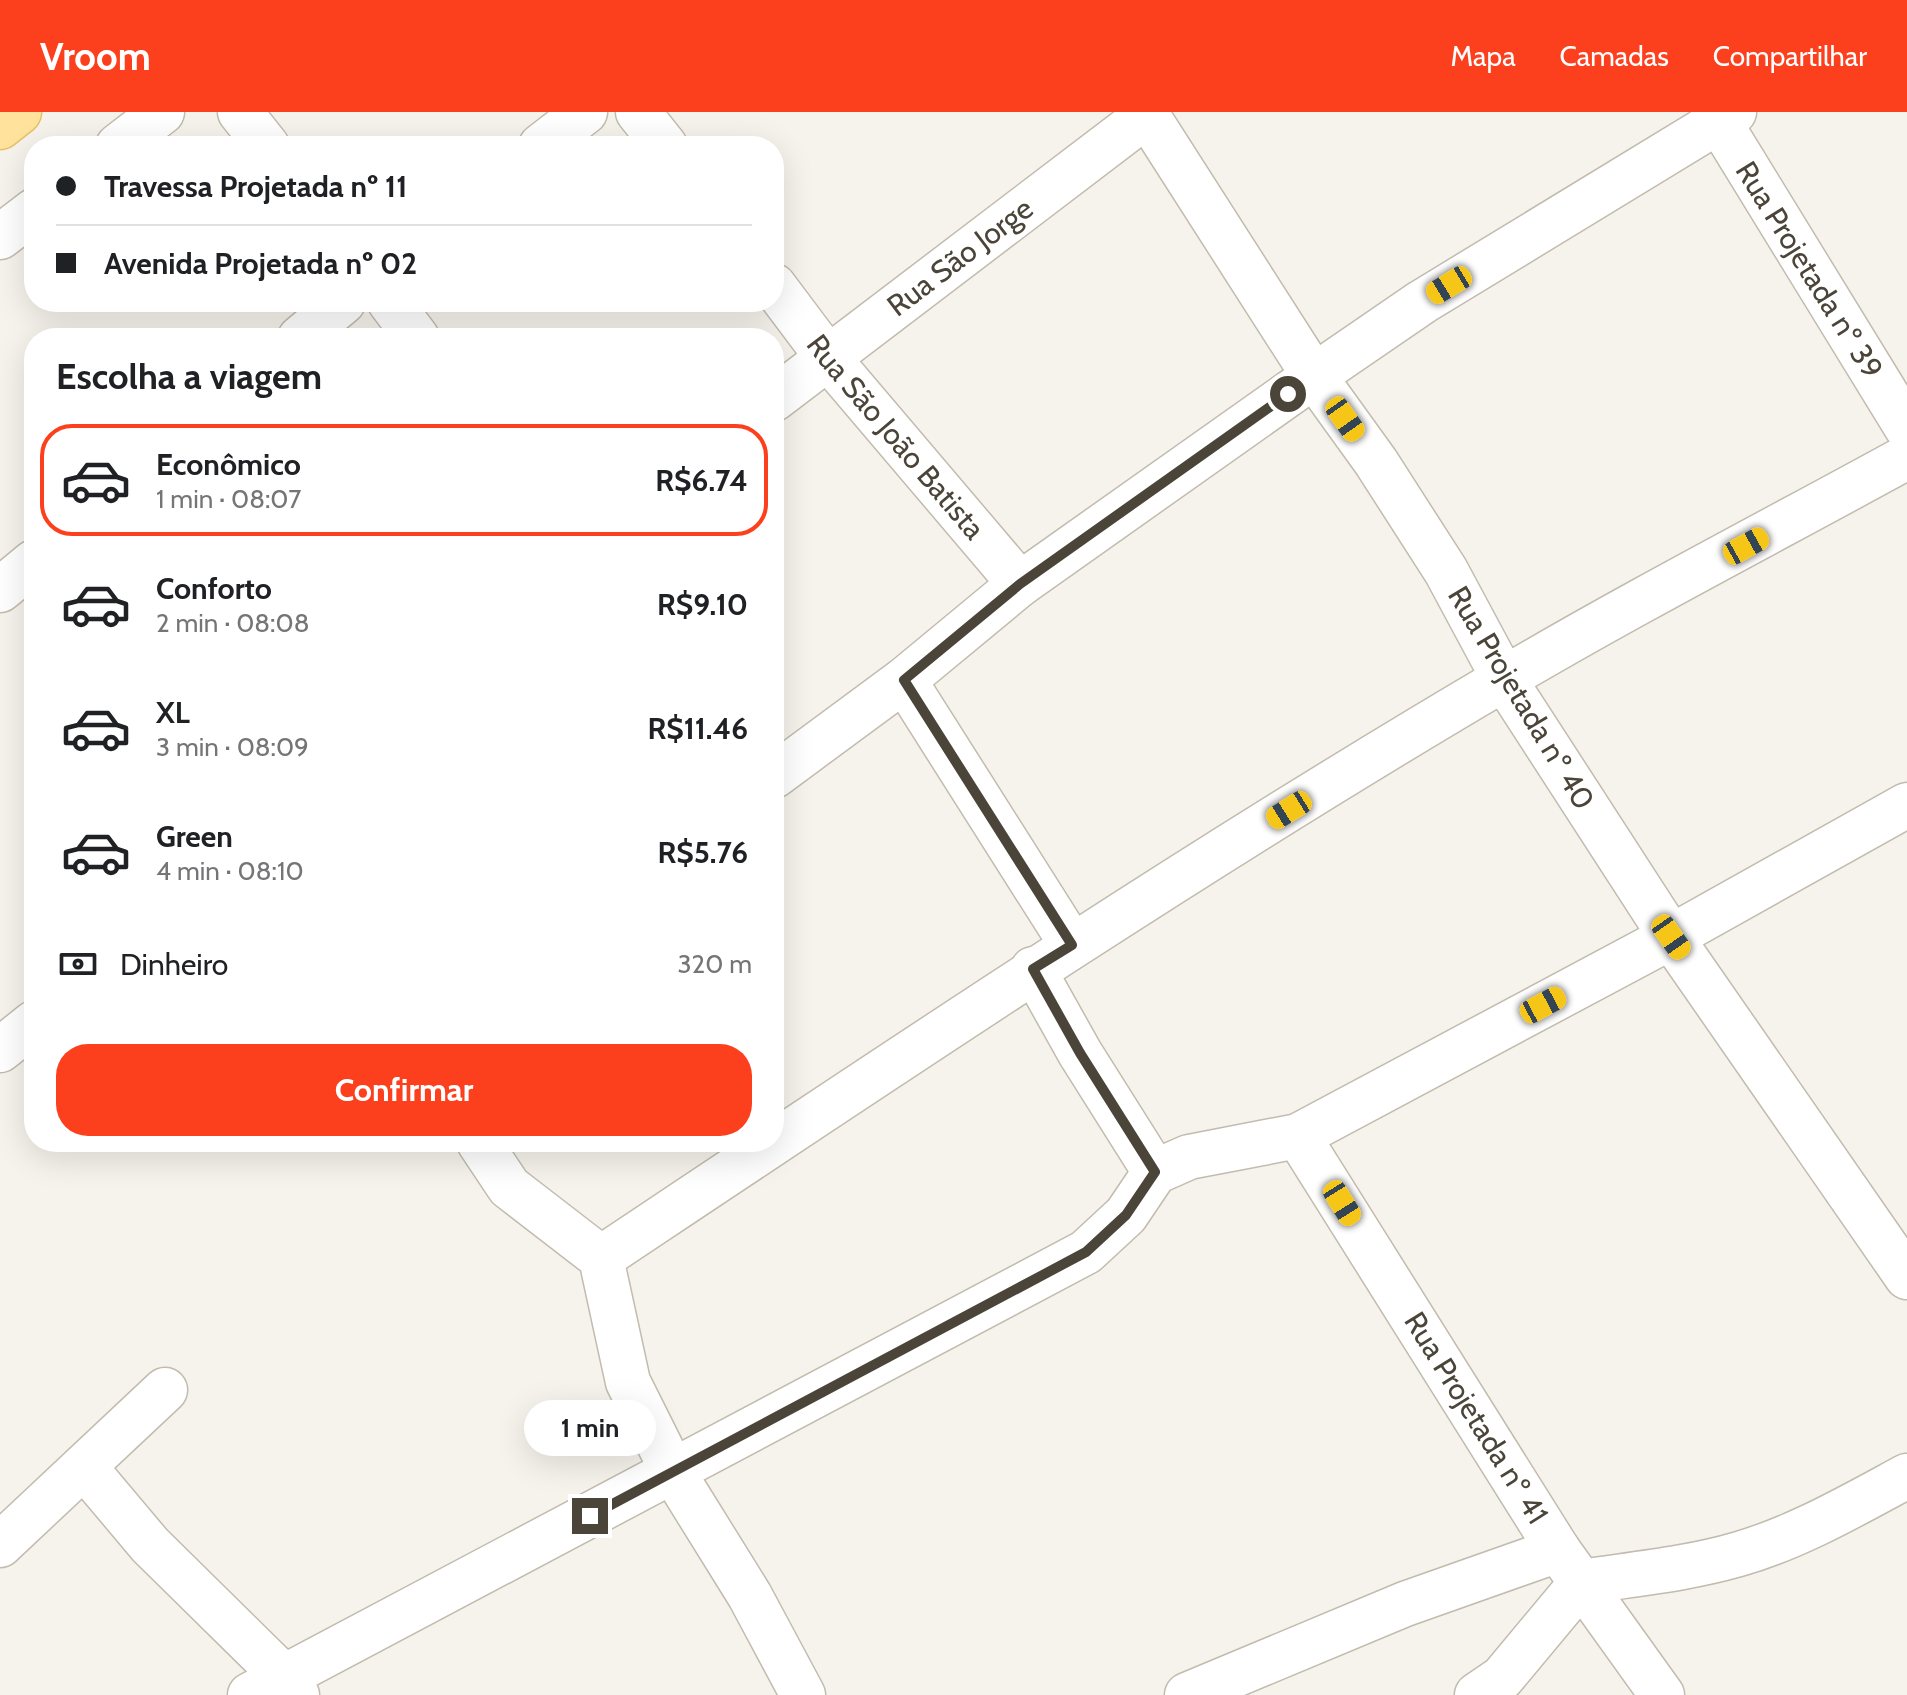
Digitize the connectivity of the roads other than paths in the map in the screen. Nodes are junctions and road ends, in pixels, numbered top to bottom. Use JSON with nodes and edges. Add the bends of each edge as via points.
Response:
{"nodes":[{"id":1,"x":19,"y":112,"type":"edge"},
{"id":2,"x":162,"y":112,"type":"edge"},
{"id":3,"x":240,"y":112,"type":"edge"},
{"id":4,"x":585,"y":112,"type":"edge"},
{"id":5,"x":638,"y":112,"type":"edge"},
{"id":6,"x":1146,"y":114,"type":"edge"},
{"id":7,"x":1721,"y":115,"type":"edge"},
{"id":8,"x":0,"y":127,"type":"edge"},
{"id":9,"x":131,"y":136,"type":"edge"},
{"id":10,"x":259,"y":136,"type":"edge"},
{"id":11,"x":554,"y":136,"type":"edge"},
{"id":12,"x":657,"y":136,"type":"edge"},
{"id":13,"x":24,"y":219,"type":"edge"},
{"id":14,"x":0,"y":237,"type":"edge"},
{"id":15,"x":784,"y":299,"type":"edge"},
{"id":16,"x":331,"y":312,"type":"edge"},
{"id":17,"x":312,"y":328,"type":"edge"},
{"id":18,"x":828,"y":358,"type":"junction"},
{"id":19,"x":1314,"y":376,"type":"junction"},
{"id":20,"x":784,"y":391,"type":"edge"},
{"id":21,"x":1907,"y":428,"type":"edge"},
{"id":22,"x":1907,"y":457,"type":"edge"},
{"id":23,"x":24,"y":570,"type":"edge"},
{"id":24,"x":1020,"y":584,"type":"junction"},
{"id":25,"x":0,"y":590,"type":"edge"},
{"id":26,"x":1504,"y":679,"type":"junction"},
{"id":27,"x":904,"y":680,"type":"junction"},
{"id":28,"x":784,"y":769,"type":"edge"},
{"id":29,"x":1907,"y":805,"type":"edge"},
{"id":30,"x":1671,"y":937,"type":"junction"},
{"id":31,"x":1072,"y":945,"type":"junction"},
{"id":32,"x":1033,"y":969,"type":"junction"},
{"id":33,"x":24,"y":1031,"type":"edge"},
{"id":34,"x":0,"y":1050,"type":"edge"},
{"id":35,"x":784,"y":1136,"type":"edge"},
{"id":36,"x":1298,"y":1136,"type":"junction"},
{"id":37,"x":486,"y":1152,"type":"edge"},
{"id":38,"x":759,"y":1152,"type":"edge"},
{"id":39,"x":1155,"y":1172,"type":"junction"},
{"id":40,"x":601,"y":1258,"type":"junction"},
{"id":41,"x":1907,"y":1277,"type":"edge"},
{"id":42,"x":165,"y":1390,"type":"dead end"},
{"id":43,"x":86,"y":1469,"type":"junction"},
{"id":44,"x":673,"y":1472,"type":"junction"},
{"id":45,"x":1907,"y":1476,"type":"edge"},
{"id":46,"x":0,"y":1545,"type":"edge"},
{"id":47,"x":1570,"y":1566,"type":"junction"},
{"id":48,"x":1246,"y":1684,"type":"edge"},
{"id":49,"x":277,"y":1689,"type":"edge"},
{"id":50,"x":803,"y":1695,"type":"edge"},
{"id":51,"x":1187,"y":1695,"type":"edge"},
{"id":52,"x":1477,"y":1695,"type":"edge"},
{"id":53,"x":1662,"y":1695,"type":"edge"}],
"edges":[{"from":1,"to":8,"type":"main road"},
{"from":2,"to":9,"type":"street"},
{"from":3,"to":10,"type":"street"},
{"from":4,"to":11,"type":"street"},
{"from":5,"to":12,"type":"street"},
{"from":6,"to":18,"type":"street","name":"Rua São Jorge"},
{"from":6,"to":19,"type":"street","name":"Rua Projetada nº 40"},
{"from":7,"to":19,"type":"street"},
{"from":7,"to":21,"type":"street","name":"Rua Projetada nº 39"},
{"from":13,"to":14,"type":"street"},
{"from":15,"to":18,"type":"street","name":"Rua São João Batista"},
{"from":16,"to":17,"type":"street"},
{"from":18,"to":20,"type":"street","name":"Rua São Jorge"},
{"from":18,"to":24,"type":"street","name":"Rua São João Batista"},
{"from":19,"to":24,"type":"street"},
{"from":19,"to":26,"type":"street","name":"Rua Projetada nº 40","via":[[1446,571]]},
{"from":22,"to":26,"type":"street"},
{"from":23,"to":25,"type":"street"},
{"from":24,"to":27,"type":"street"},
{"from":26,"to":30,"type":"street","name":"Rua Projetada nº 40"},
{"from":26,"to":31,"type":"street"},
{"from":27,"to":28,"type":"street"},
{"from":27,"to":31,"type":"street"},
{"from":29,"to":30,"type":"street"},
{"from":30,"to":36,"type":"street"},
{"from":30,"to":41,"type":"street","name":"Rua Projetada nº 40"},
{"from":31,"to":32,"type":"street"},
{"from":32,"to":35,"type":"street"},
{"from":32,"to":39,"type":"street"},
{"from":33,"to":34,"type":"street"},
{"from":36,"to":39,"type":"street","via":[[1189,1157]]},
{"from":36,"to":47,"type":"street","name":"Rua Projetada nº 41"},
{"from":37,"to":40,"type":"street","via":[[509,1187]]},
{"from":38,"to":40,"type":"street"},
{"from":39,"to":44,"type":"street","via":[[1126,1215],[1086,1252]]},
{"from":40,"to":44,"type":"street","via":[[628,1382]]},
{"from":42,"to":43,"type":"street"},
{"from":43,"to":46,"type":"street"},
{"from":43,"to":49,"type":"street"},
{"from":44,"to":49,"type":"street"},
{"from":44,"to":50,"type":"street","via":[[750,1596]]},
{"from":45,"to":47,"type":"street","via":[[1827,1519],[1741,1554],[1696,1565]]},
{"from":47,"to":48,"type":"street","via":[[1405,1604]]},
{"from":47,"to":52,"type":"street","via":[[1502,1678]]},
{"from":47,"to":53,"type":"street","name":"Rua Projetada nº 41"},
{"from":48,"to":51,"type":"street"}]}
